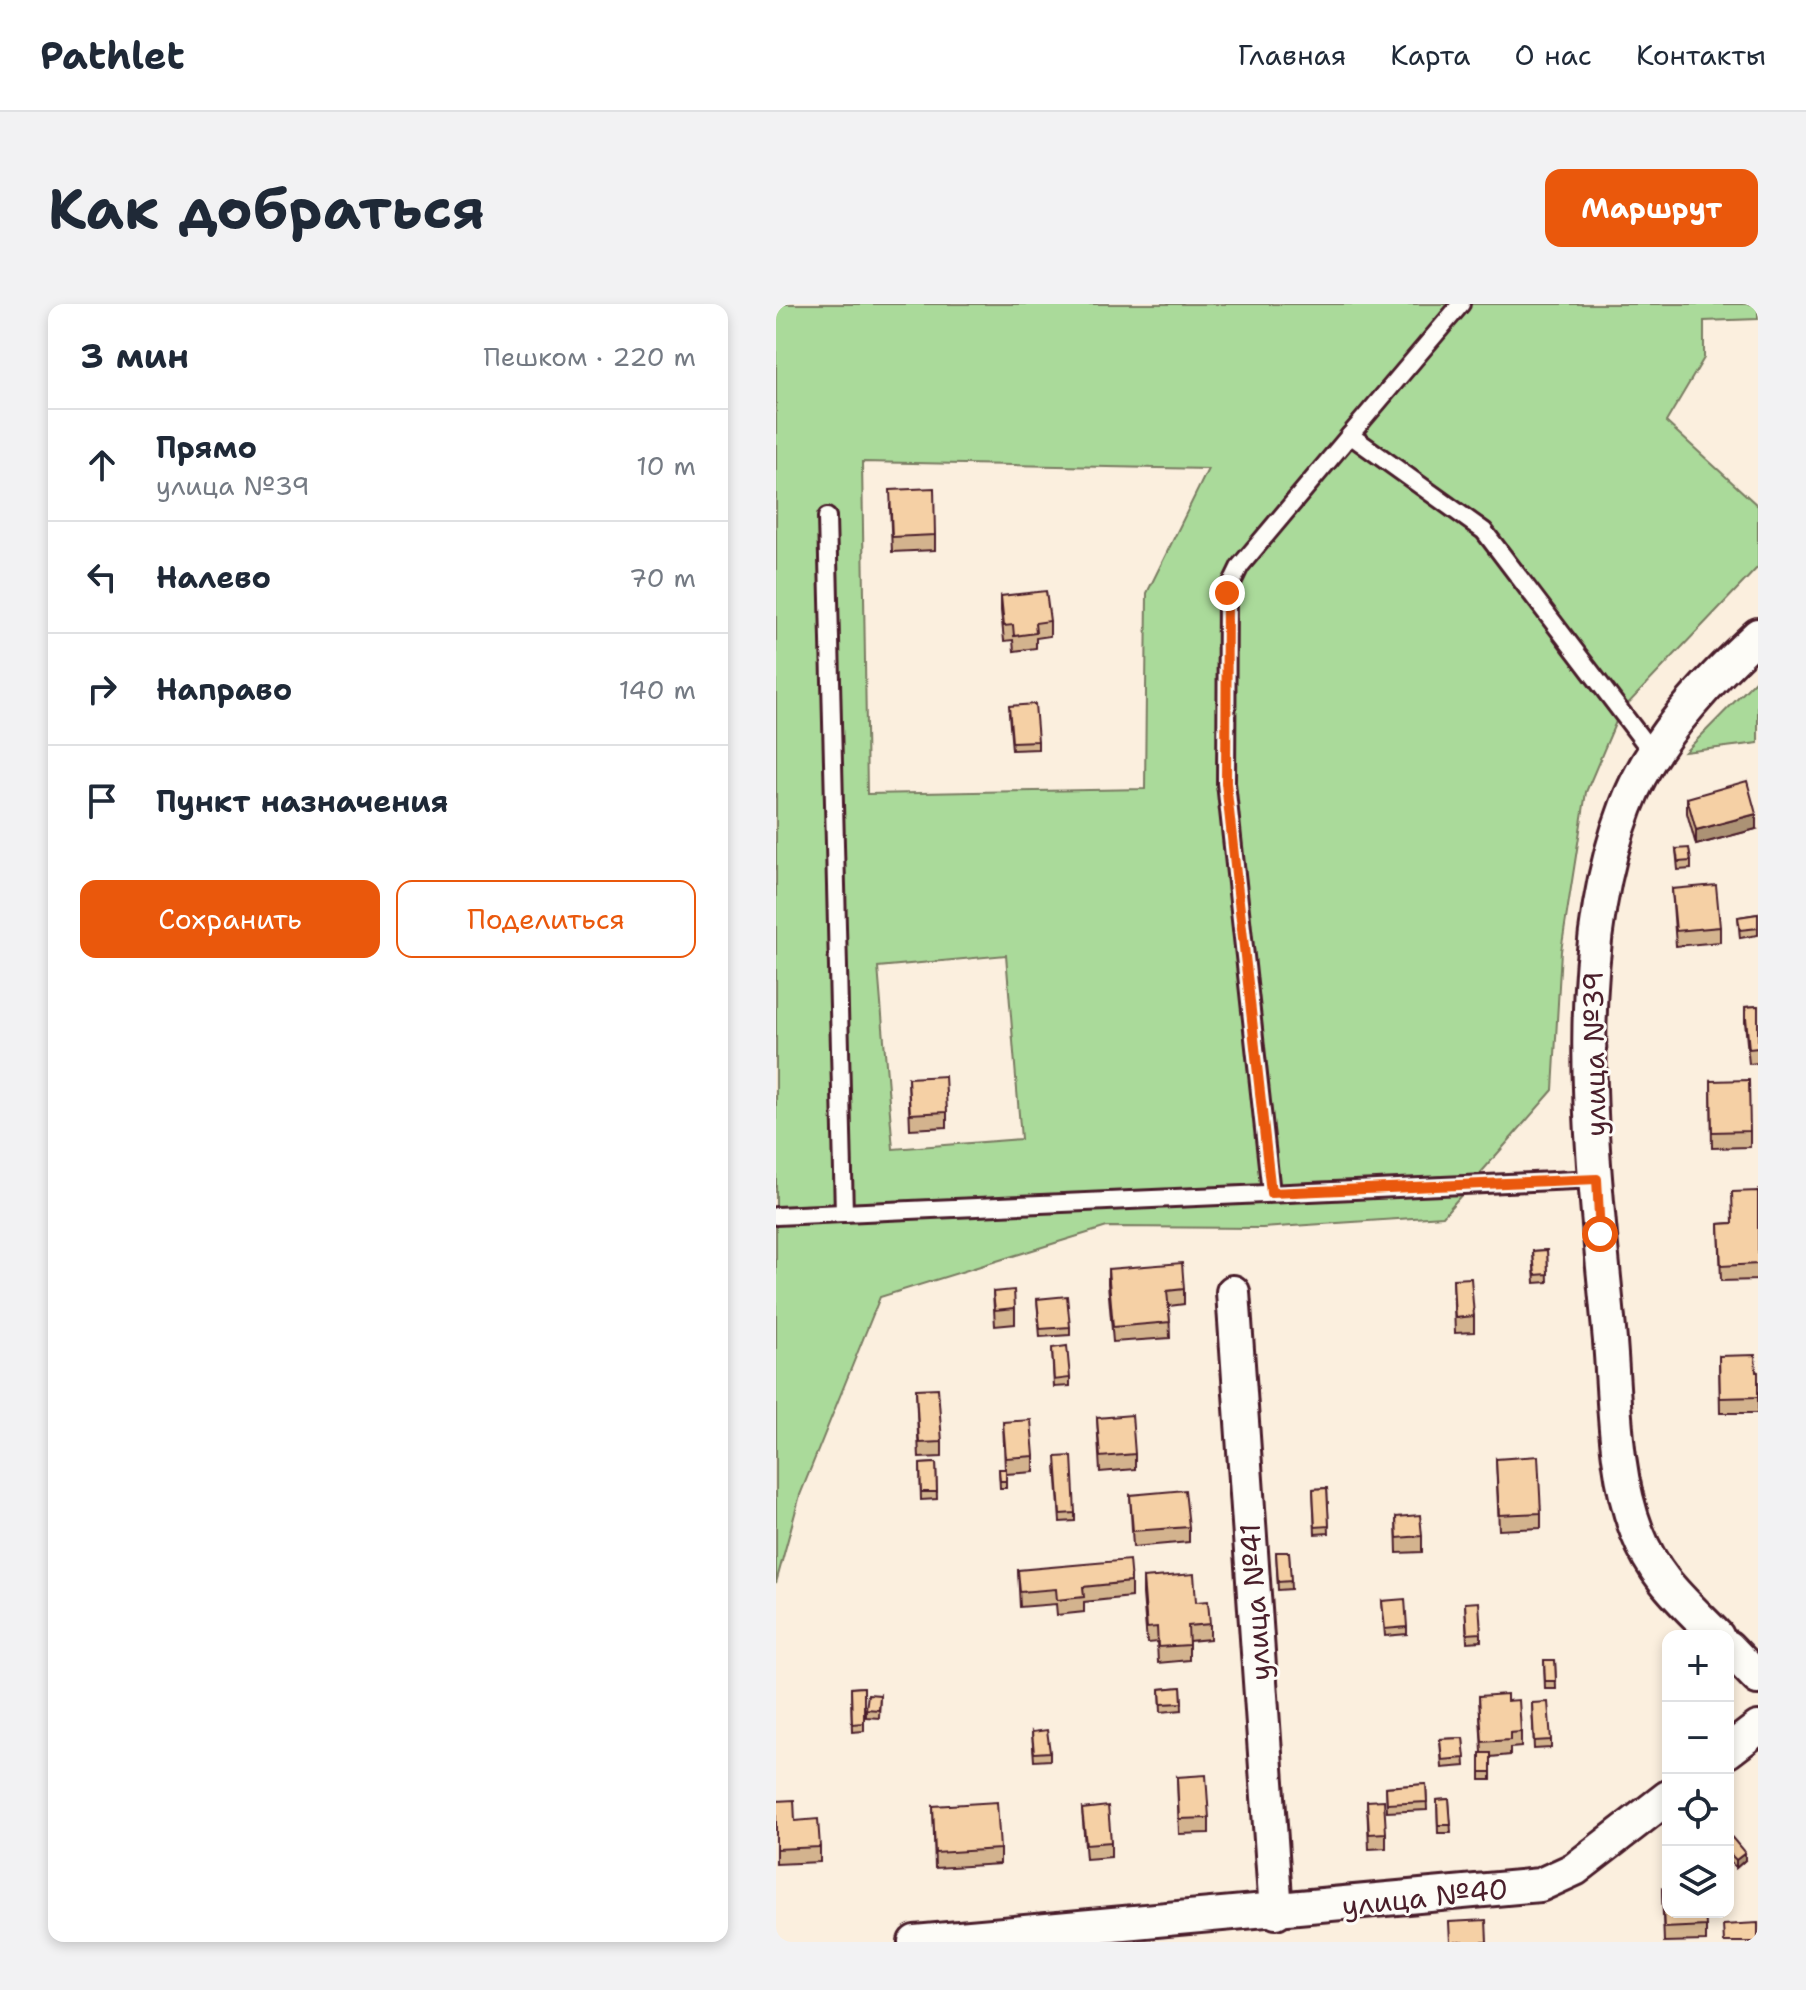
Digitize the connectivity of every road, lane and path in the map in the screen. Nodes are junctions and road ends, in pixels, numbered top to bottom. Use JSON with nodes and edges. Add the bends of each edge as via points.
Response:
{"nodes":[{"id":1,"x":1461,"y":304,"type":"edge"},
{"id":2,"x":1350,"y":435,"type":"junction"},
{"id":3,"x":827,"y":517,"type":"dead end"},
{"id":4,"x":1758,"y":635,"type":"edge"},
{"id":5,"x":1654,"y":755,"type":"junction"},
{"id":6,"x":1597,"y":1179,"type":"junction"},
{"id":7,"x":1271,"y":1193,"type":"junction"},
{"id":8,"x":844,"y":1213,"type":"junction"},
{"id":9,"x":776,"y":1216,"type":"edge"},
{"id":10,"x":1233,"y":1292,"type":"dead end"},
{"id":11,"x":1711,"y":1630,"type":"edge"},
{"id":12,"x":1734,"y":1653,"type":"edge"},
{"id":13,"x":1758,"y":1678,"type":"edge"},
{"id":14,"x":1758,"y":1728,"type":"edge"},
{"id":15,"x":1734,"y":1746,"type":"edge"},
{"id":16,"x":1662,"y":1802,"type":"edge"},
{"id":17,"x":1276,"y":1912,"type":"junction"},
{"id":18,"x":915,"y":1942,"type":"edge"}],
"edges":[{"from":1,"to":2,"type":"lane"},
{"from":2,"to":5,"type":"lane","via":[[1484,531]]},
{"from":2,"to":7,"type":"lane","via":[[1240,566],[1227,593],[1226,783]]},
{"from":3,"to":8,"type":"lane"},
{"from":4,"to":5,"type":"street","name":"улица №39","via":[[1692,705]]},
{"from":5,"to":6,"type":"street","name":"улица №39","via":[[1616,832],[1593,959],[1590,1018]]},
{"from":6,"to":7,"type":"lane"},
{"from":6,"to":11,"type":"street","name":"улица №39","via":[[1618,1434],[1636,1530],[1657,1575]]},
{"from":7,"to":8,"type":"lane"},
{"from":8,"to":9,"type":"lane"},
{"from":10,"to":17,"type":"street","name":"улица №41"},
{"from":12,"to":13,"type":"street"},
{"from":14,"to":15,"type":"street"},
{"from":16,"to":17,"type":"street","name":"улица №40","via":[[1575,1869],[1540,1885]]},
{"from":17,"to":18,"type":"street","name":"улица №40"}]}
